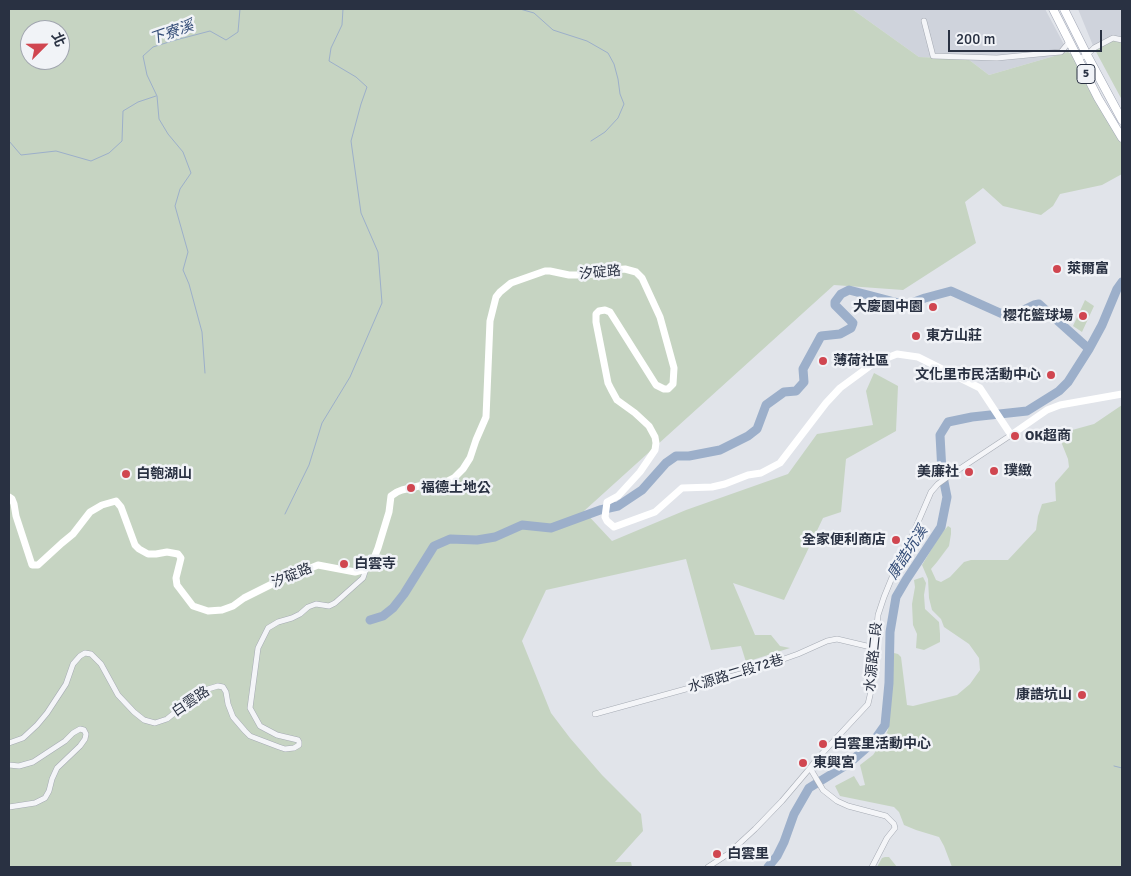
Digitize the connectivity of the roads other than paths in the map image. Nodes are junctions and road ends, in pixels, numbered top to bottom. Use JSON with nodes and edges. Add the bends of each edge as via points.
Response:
{"nodes":[{"id":1,"x":1053,"y":9,"type":"edge"},
{"id":2,"x":1064,"y":9,"type":"edge"},
{"id":3,"x":924,"y":21,"type":"dead end"},
{"id":4,"x":1079,"y":38,"type":"junction"},
{"id":5,"x":1122,"y":39,"type":"edge"},
{"id":6,"x":1070,"y":41,"type":"junction"},
{"id":7,"x":1087,"y":55,"type":"junction"},
{"id":8,"x":1078,"y":59,"type":"junction"},
{"id":9,"x":1122,"y":120,"type":"edge"},
{"id":10,"x":1122,"y":138,"type":"edge"},
{"id":11,"x":1122,"y":394,"type":"edge"},
{"id":12,"x":1010,"y":435,"type":"junction"},
{"id":13,"x":9,"y":497,"type":"edge"},
{"id":14,"x":366,"y":570,"type":"junction"},
{"id":15,"x":875,"y":648,"type":"junction"},
{"id":16,"x":595,"y":714,"type":"dead end"},
{"id":17,"x":9,"y":743,"type":"edge"},
{"id":18,"x":9,"y":765,"type":"edge"},
{"id":19,"x":811,"y":770,"type":"junction"},
{"id":20,"x":9,"y":807,"type":"edge"},
{"id":21,"x":708,"y":867,"type":"edge"},
{"id":22,"x":872,"y":867,"type":"edge"}],
"edges":[{"from":1,"to":6,"type":"main road","number":"5"},
{"from":2,"to":4,"type":"main road","number":"5"},
{"from":3,"to":6,"type":"street","via":[[932,56],[997,58],[1049,54],[1061,52]]},
{"from":4,"to":6,"type":"main road"},
{"from":4,"to":7,"type":"main road","number":"5"},
{"from":5,"to":7,"type":"street","via":[[1113,38]]},
{"from":6,"to":8,"type":"main road","number":"5"},
{"from":7,"to":8,"type":"street"},
{"from":7,"to":9,"type":"main road","number":"5"},
{"from":8,"to":10,"type":"main road","number":"5"},
{"from":11,"to":12,"type":"street","via":[[1060,405]]},
{"from":12,"to":14,"type":"street","name":"汐碇路","via":[[980,388],[918,357],[897,354],[874,363],[840,388],[780,463],[725,484],[682,488],[655,512],[614,527],[605,516],[607,502],[618,496],[640,472],[655,450],[656,443],[649,426],[617,400],[608,383],[596,314],[599,310],[610,312],[656,386],[668,389],[673,384],[674,368],[660,317],[636,272],[625,269],[569,275],[545,271],[511,283],[496,297],[490,321],[486,417],[470,458],[454,478],[444,483],[409,488],[391,496],[378,548]]},
{"from":12,"to":15,"type":"street","name":"水源路二段","via":[[930,492],[884,597],[878,615]]},
{"from":13,"to":14,"type":"street","name":"汐碇路","via":[[32,565],[38,566],[73,534],[90,512],[116,501],[135,545],[148,554],[178,554],[177,585],[193,606],[208,611],[234,606],[274,583],[318,565],[355,572]]},
{"from":14,"to":17,"type":"street","name":"白雲路","via":[[363,578],[335,603],[329,606],[316,604],[268,628],[258,648],[250,708],[260,726],[277,735],[298,740],[299,745],[294,748],[285,749],[250,736],[233,717],[226,692],[218,686],[194,697],[167,718],[155,723],[144,720],[118,695],[100,664],[91,654],[85,653],[73,664],[66,684],[37,725],[23,738]]},
{"from":15,"to":16,"type":"street","name":"水源路二段72巷","via":[[837,639],[744,673]]},
{"from":15,"to":19,"type":"street","name":"水源路二段","via":[[868,704],[816,760]]},
{"from":18,"to":20,"type":"street","via":[[33,762],[80,729],[86,734],[80,746],[57,768],[45,798]]},
{"from":19,"to":21,"type":"street","name":"水源路二段","via":[[755,829]]},
{"from":19,"to":22,"type":"street","via":[[823,790],[837,801],[886,816],[894,824],[895,828]]}]}
